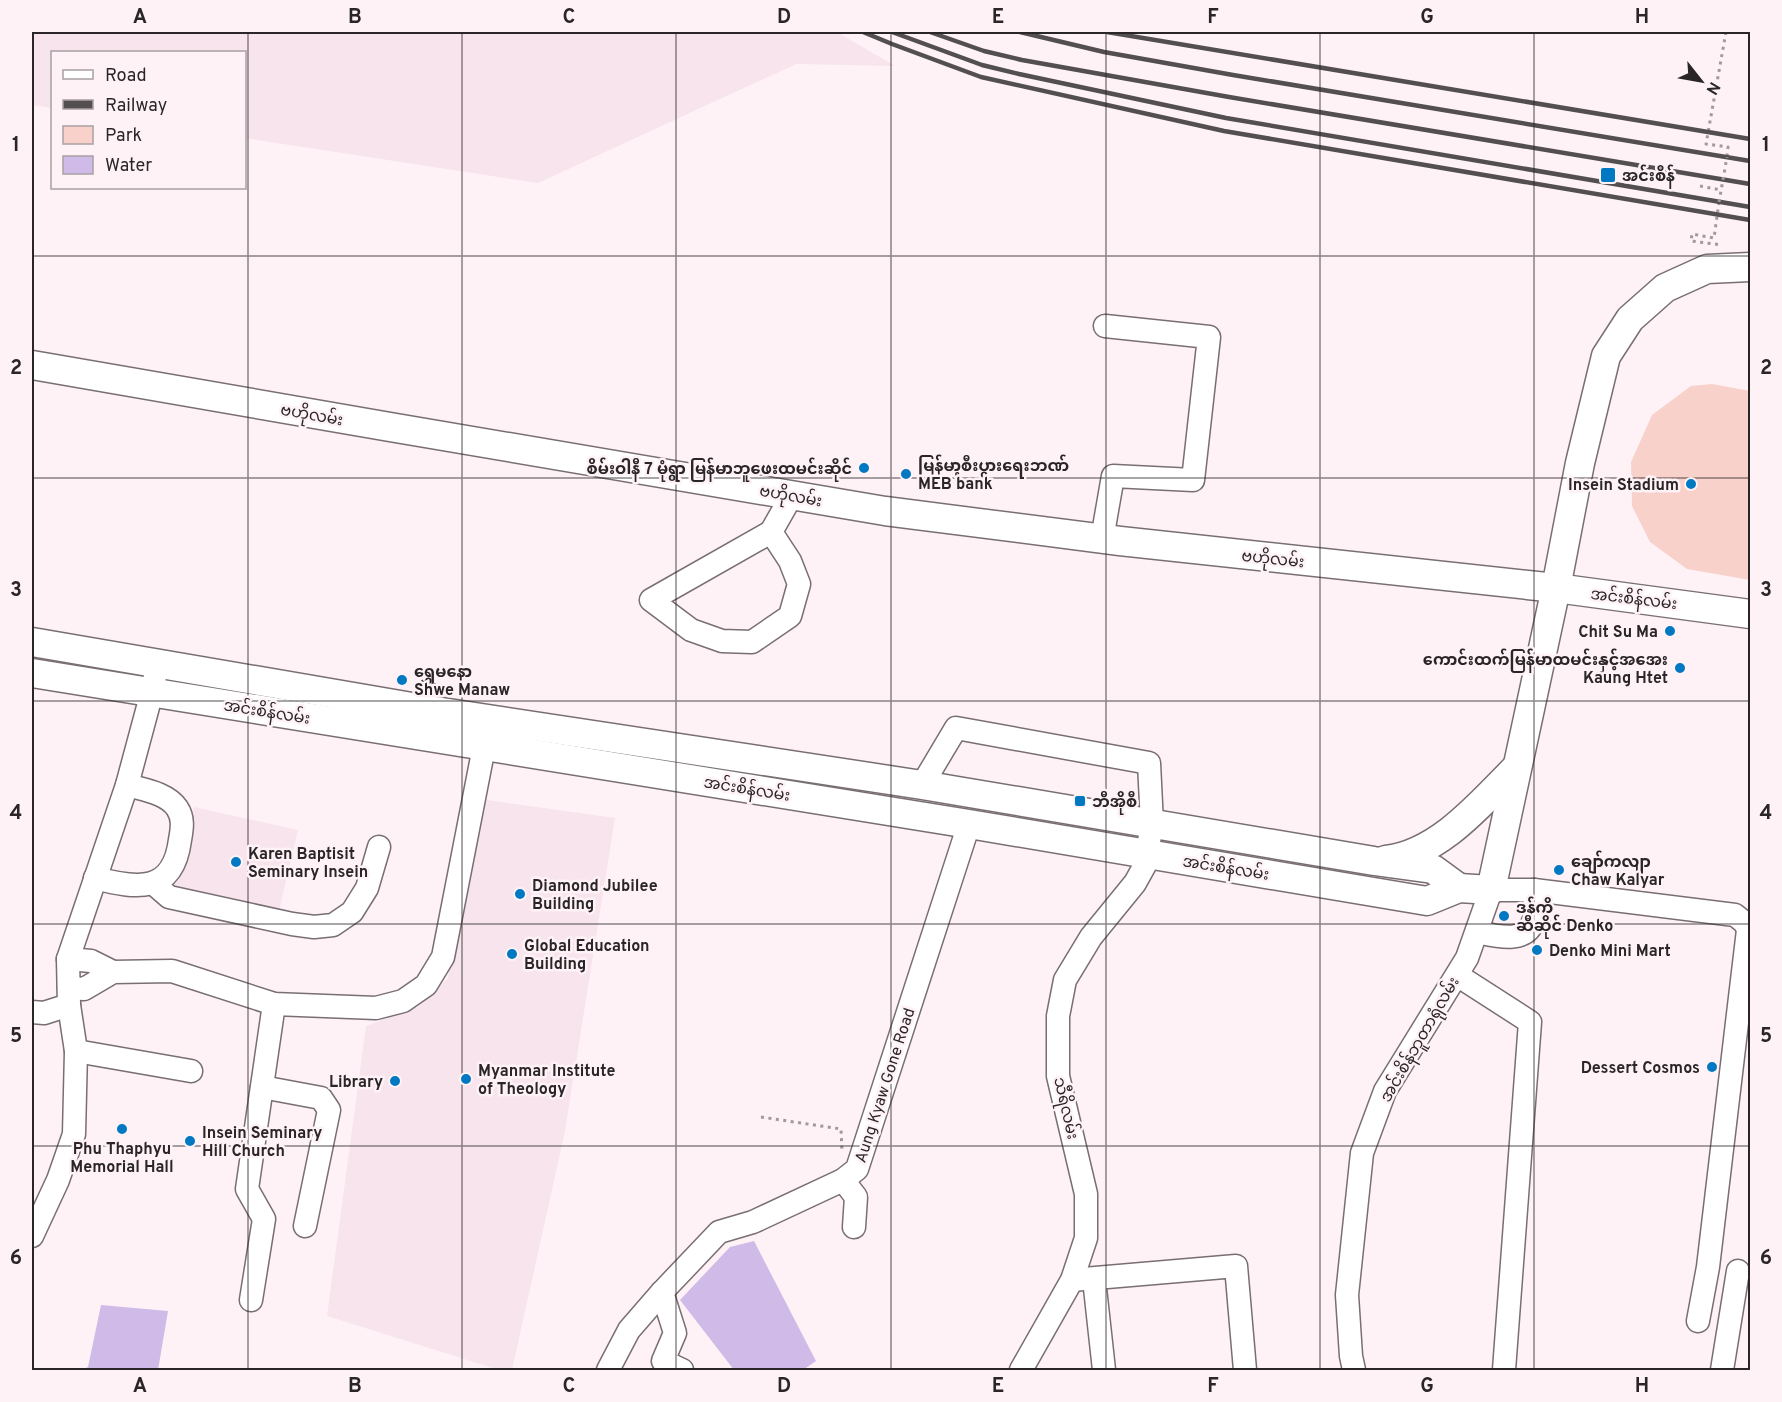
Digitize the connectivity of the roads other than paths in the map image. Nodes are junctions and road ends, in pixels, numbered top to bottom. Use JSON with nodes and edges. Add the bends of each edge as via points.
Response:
{"nodes":[{"id":1,"x":1750,"y":267,"type":"edge"},
{"id":2,"x":1106,"y":326,"type":"dead end"},
{"id":3,"x":32,"y":365,"type":"edge"},
{"id":4,"x":792,"y":495,"type":"junction"},
{"id":5,"x":771,"y":532,"type":"junction"},
{"id":6,"x":1102,"y":539,"type":"junction"},
{"id":7,"x":1556,"y":588,"type":"junction"},
{"id":8,"x":1750,"y":614,"type":"edge"},
{"id":9,"x":32,"y":642,"type":"edge"},
{"id":10,"x":157,"y":663,"type":"junction"},
{"id":11,"x":32,"y":673,"type":"edge"},
{"id":12,"x":152,"y":692,"type":"junction"},
{"id":13,"x":432,"y":725,"type":"junction"},
{"id":14,"x":602,"y":737,"type":"junction"},
{"id":15,"x":484,"y":747,"type":"junction"},
{"id":16,"x":597,"y":765,"type":"junction"},
{"id":17,"x":809,"y":768,"type":"junction"},
{"id":18,"x":1516,"y":768,"type":"junction"},
{"id":19,"x":127,"y":784,"type":"junction"},
{"id":20,"x":922,"y":785,"type":"junction"},
{"id":21,"x":805,"y":798,"type":"junction"},
{"id":22,"x":969,"y":824,"type":"junction"},
{"id":23,"x":1152,"y":824,"type":"junction"},
{"id":24,"x":379,"y":847,"type":"dead end"},
{"id":25,"x":1146,"y":854,"type":"junction"},
{"id":26,"x":1374,"y":861,"type":"junction"},
{"id":27,"x":95,"y":878,"type":"junction"},
{"id":28,"x":154,"y":884,"type":"junction"},
{"id":29,"x":1460,"y":888,"type":"junction"},
{"id":30,"x":1491,"y":890,"type":"junction"},
{"id":31,"x":1534,"y":890,"type":"junction"},
{"id":32,"x":1477,"y":932,"type":"junction"},
{"id":33,"x":68,"y":959,"type":"junction"},
{"id":34,"x":113,"y":972,"type":"junction"},
{"id":35,"x":1457,"y":975,"type":"junction"},
{"id":36,"x":69,"y":997,"type":"junction"},
{"id":37,"x":274,"y":1004,"type":"junction"},
{"id":38,"x":32,"y":1012,"type":"edge"},
{"id":39,"x":76,"y":1051,"type":"junction"},
{"id":40,"x":190,"y":1071,"type":"dead end"},
{"id":41,"x":1740,"y":1086,"type":"edge"},
{"id":42,"x":262,"y":1087,"type":"junction"},
{"id":43,"x":843,"y":1180,"type":"junction"},
{"id":44,"x":305,"y":1226,"type":"dead end"},
{"id":45,"x":854,"y":1227,"type":"dead end"},
{"id":46,"x":32,"y":1236,"type":"edge"},
{"id":47,"x":1708,"y":1267,"type":"junction"},
{"id":48,"x":1744,"y":1272,"type":"edge"},
{"id":49,"x":1083,"y":1280,"type":"junction"},
{"id":50,"x":662,"y":1292,"type":"junction"},
{"id":51,"x":251,"y":1300,"type":"dead end"},
{"id":52,"x":1698,"y":1321,"type":"dead end"},
{"id":53,"x":608,"y":1371,"type":"edge"},
{"id":54,"x":682,"y":1371,"type":"edge"},
{"id":55,"x":1021,"y":1371,"type":"edge"},
{"id":56,"x":1104,"y":1371,"type":"edge"},
{"id":57,"x":1245,"y":1371,"type":"edge"},
{"id":58,"x":1354,"y":1371,"type":"edge"},
{"id":59,"x":1504,"y":1371,"type":"edge"},
{"id":60,"x":1722,"y":1371,"type":"edge"}],
"edges":[{"from":1,"to":7,"type":"main road","via":[[1707,269],[1665,288],[1630,319],[1606,356]]},
{"from":2,"to":6,"type":"street","via":[[1209,337],[1193,480],[1113,476]]},
{"from":3,"to":4,"type":"main road","name":"ဗဟိုလမ်း"},
{"from":4,"to":5,"type":"street"},
{"from":4,"to":6,"type":"main road","name":"ဗဟိုလမ်း"},
{"from":5,"to":5,"type":"street","via":[[799,584],[790,616],[752,642],[722,641],[691,630],[651,600]]},
{"from":6,"to":7,"type":"main road","name":"ဗဟိုလမ်း"},
{"from":7,"to":8,"type":"main road","name":"အင်းစိန်လမ်း"},
{"from":7,"to":18,"type":"main road"},
{"from":9,"to":10,"type":"main road","name":"အင်းစိန်လမ်း"},
{"from":10,"to":12,"type":"street"},
{"from":10,"to":13,"type":"main road","name":"အင်းစိန်လမ်း"},
{"from":11,"to":12,"type":"main road","name":"အင်းစိန်လမ်း"},
{"from":12,"to":13,"type":"main road","name":"အင်းစိန်လမ်း"},
{"from":12,"to":19,"type":"street"},
{"from":13,"to":14,"type":"main road","name":"အင်းစိန်လမ်း"},
{"from":13,"to":15,"type":"main road","name":"အင်းစိန်လမ်း"},
{"from":14,"to":16,"type":"main road"},
{"from":14,"to":17,"type":"main road","name":"အင်းစိန်လမ်း"},
{"from":15,"to":16,"type":"main road","name":"အင်းစိန်လမ်း"},
{"from":15,"to":37,"type":"street","via":[[443,957],[426,985],[403,1001],[376,1008]]},
{"from":16,"to":21,"type":"main road","name":"အင်းစိန်လမ်း"},
{"from":17,"to":20,"type":"main road","name":"အင်းစိန်လမ်း"},
{"from":17,"to":21,"type":"main road"},
{"from":18,"to":26,"type":"main road","name":"အင်းစိန်လမ်း","via":[[1472,812],[1431,844],[1401,858]]},
{"from":18,"to":30,"type":"main road"},
{"from":19,"to":27,"type":"street"},
{"from":19,"to":28,"type":"street","via":[[162,795],[177,808],[183,823],[172,868]]},
{"from":20,"to":23,"type":"main road","name":"အင်းစိန်လမ်း"},
{"from":20,"to":23,"type":"street","name":"သီရိလမ်း","via":[[956,728],[1149,763]]},
{"from":21,"to":22,"type":"main road","name":"အင်းစိန်လမ်း"},
{"from":22,"to":25,"type":"main road","name":"အင်းစိန်လမ်း"},
{"from":22,"to":43,"type":"street","name":"Aung Kyaw Gone Road","via":[[857,1169]]},
{"from":23,"to":25,"type":"street","name":"သီရိလမ်း"},
{"from":23,"to":26,"type":"main road","name":"အင်းစိန်လမ်း"},
{"from":24,"to":28,"type":"street","via":[[368,888],[352,912],[333,924],[292,924],[169,897]]},
{"from":25,"to":29,"type":"main road","name":"အင်းစိန်လမ်း","via":[[1427,901]]},
{"from":25,"to":49,"type":"street","name":"သီရိလမ်း","via":[[1135,883],[1091,937],[1065,980],[1058,1016],[1058,1076],[1086,1194]]},
{"from":26,"to":29,"type":"main road","name":"အင်းစိန်လမ်း","via":[[1433,869]]},
{"from":27,"to":28,"type":"street","via":[[120,885]]},
{"from":27,"to":33,"type":"street"},
{"from":29,"to":30,"type":"main road","name":"အင်းစိန်လမ်း"},
{"from":30,"to":31,"type":"street"},
{"from":30,"to":32,"type":"street","name":"အင်းစိန်ဘူတာရုံလမ်း"},
{"from":31,"to":32,"type":"street","via":[[1534,918],[1527,932],[1511,937]]},
{"from":31,"to":41,"type":"street","via":[[1735,915],[1745,923],[1748,930]]},
{"from":32,"to":35,"type":"street","name":"အင်းစိန်ဘူတာရုံလမ်း"},
{"from":33,"to":34,"type":"street","via":[[91,961]]},
{"from":33,"to":36,"type":"street"},
{"from":34,"to":36,"type":"street"},
{"from":34,"to":37,"type":"street","via":[[172,971]]},
{"from":35,"to":58,"type":"street","name":"အင်းစိန်ဘူတာရုံလမ်း","via":[[1385,1091],[1362,1153],[1347,1295]]},
{"from":35,"to":59,"type":"street","via":[[1530,1022]]},
{"from":36,"to":38,"type":"street","via":[[44,1013]]},
{"from":36,"to":39,"type":"street"},
{"from":37,"to":42,"type":"street"},
{"from":39,"to":40,"type":"street"},
{"from":39,"to":46,"type":"street","via":[[74,1134]]},
{"from":41,"to":47,"type":"street"},
{"from":42,"to":44,"type":"street","via":[[321,1098],[329,1110]]},
{"from":42,"to":51,"type":"street","via":[[247,1189],[264,1219]]},
{"from":43,"to":45,"type":"street","via":[[856,1197]]},
{"from":43,"to":50,"type":"street","name":"Aung Kyaw Gone Road","via":[[753,1222],[719,1232]]},
{"from":47,"to":48,"type":"street"},
{"from":47,"to":52,"type":"street"},
{"from":48,"to":60,"type":"street"},
{"from":49,"to":55,"type":"street","name":"သီရိလမ်း"},
{"from":49,"to":56,"type":"street"},
{"from":49,"to":57,"type":"street","via":[[1236,1266]]},
{"from":50,"to":53,"type":"street","name":"Aung Kyaw Gone Road","via":[[629,1330]]},
{"from":50,"to":54,"type":"street","via":[[675,1333],[663,1361]]}]}
